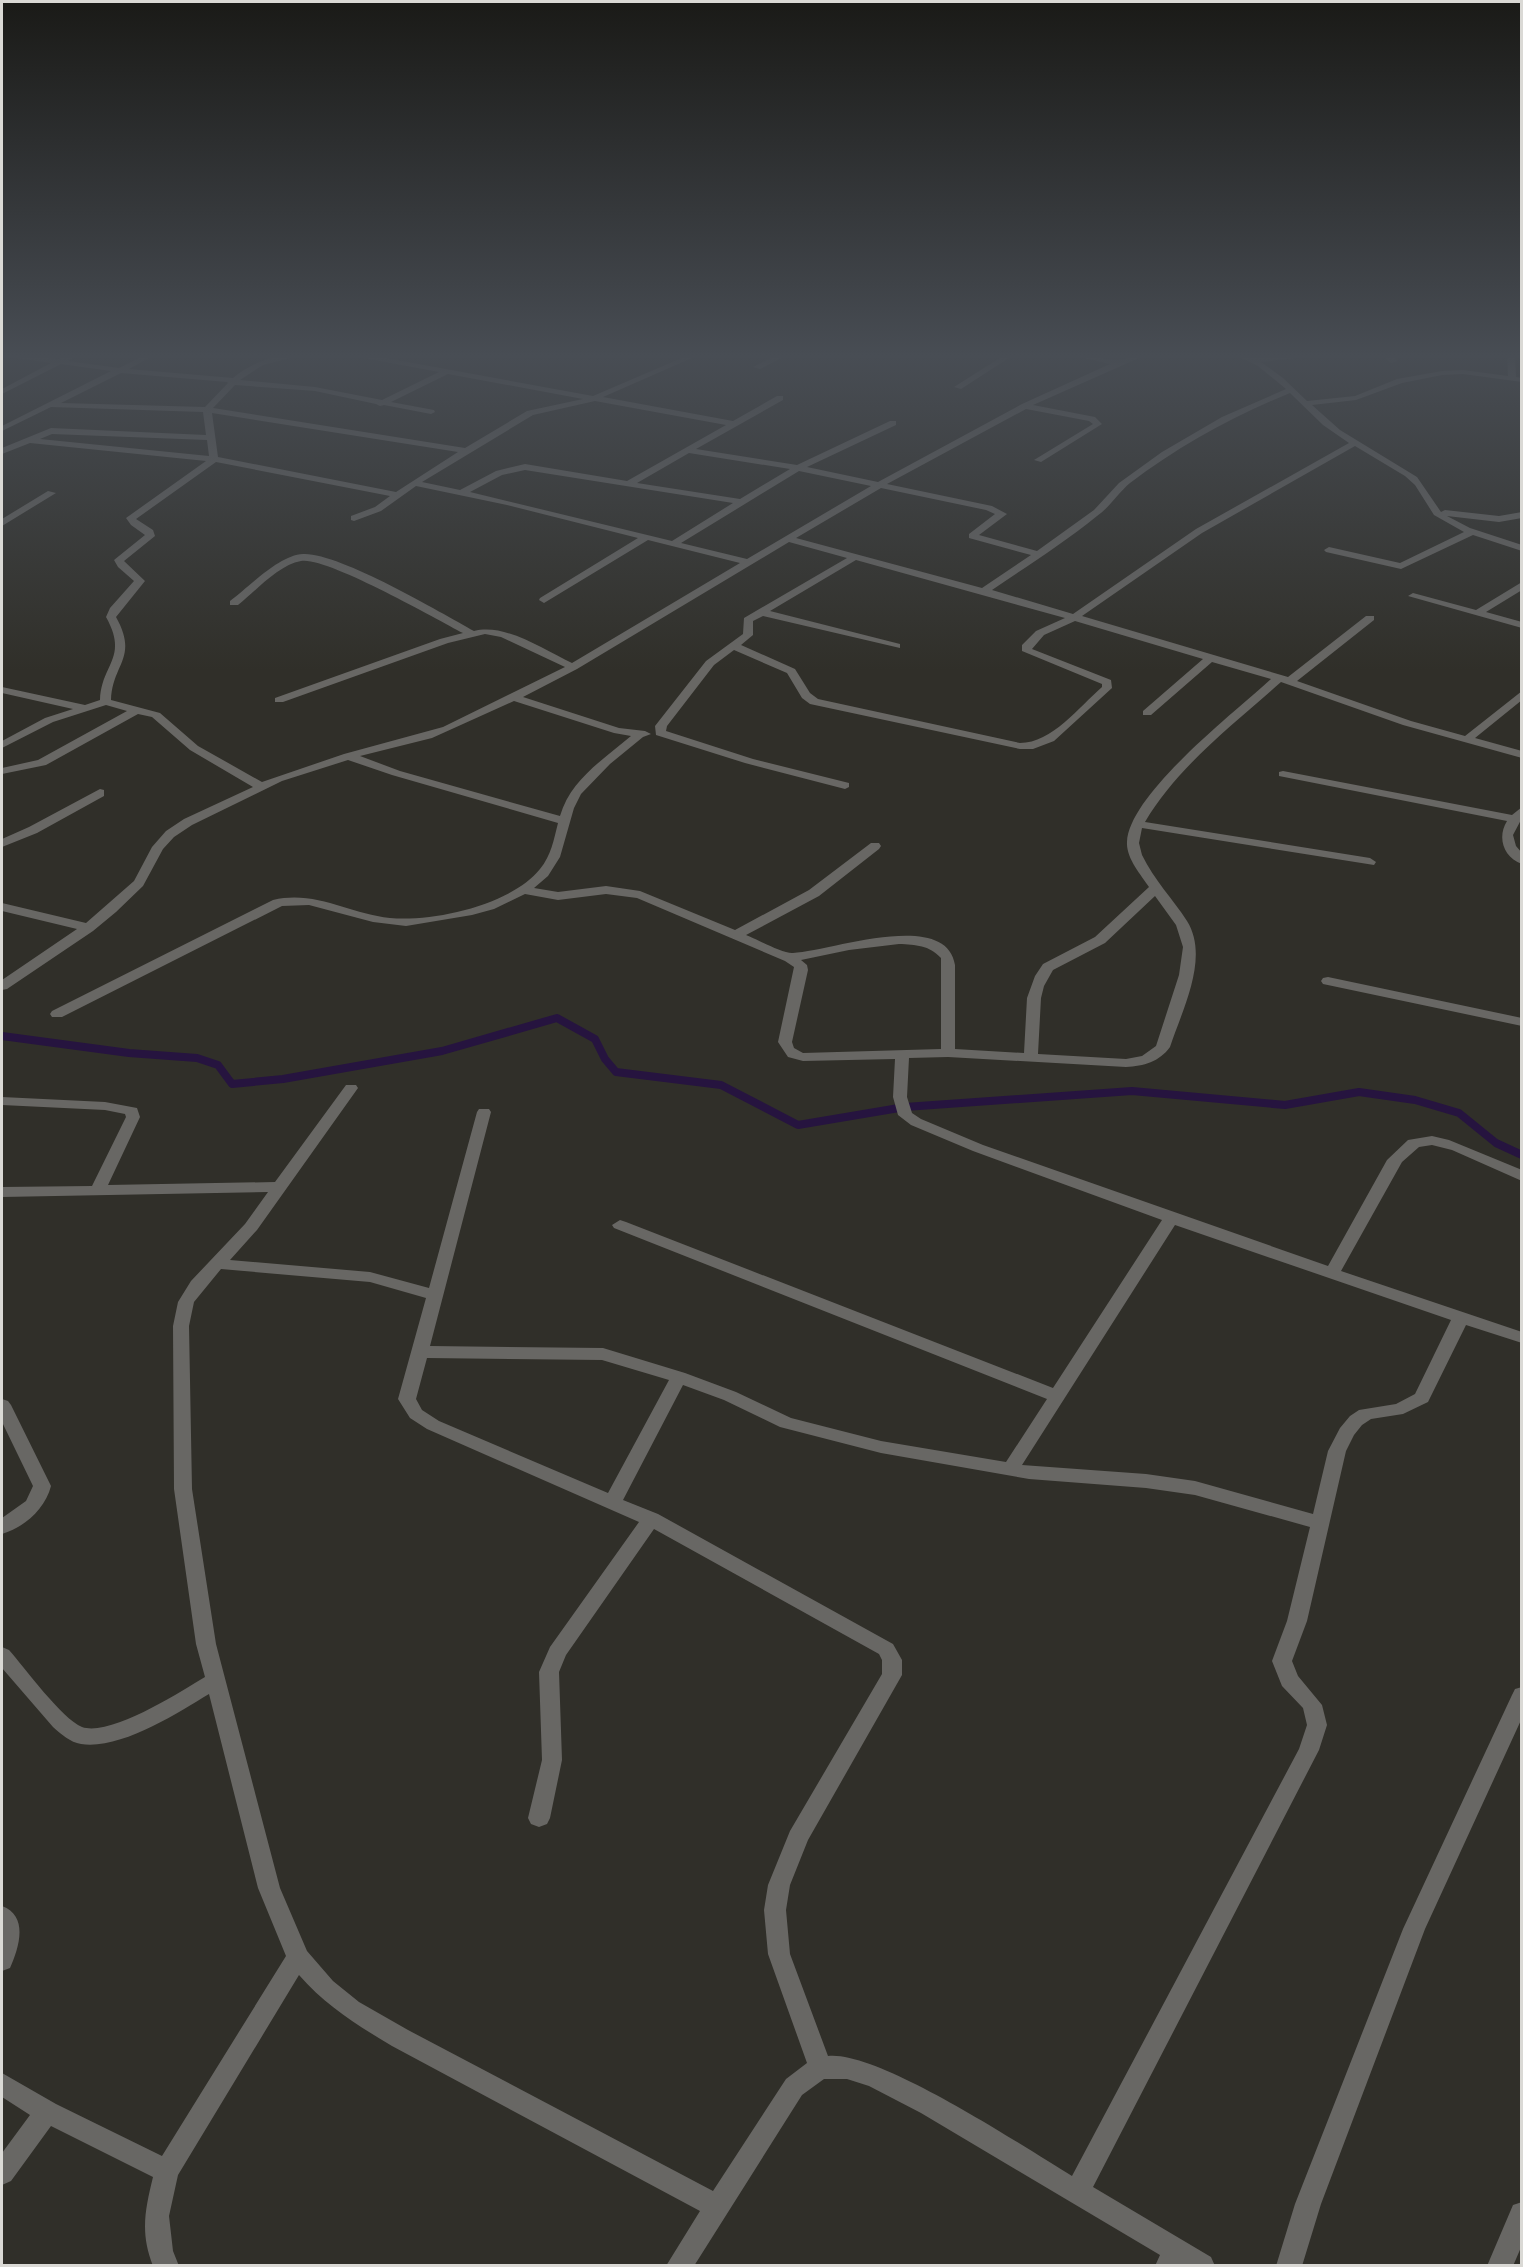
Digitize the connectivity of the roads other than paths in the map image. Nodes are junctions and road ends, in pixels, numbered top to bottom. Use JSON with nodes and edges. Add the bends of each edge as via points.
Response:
{"nodes":[{"id":1,"x":213,"y":460,"type":"edge"},
{"id":2,"x":218,"y":460,"type":"edge"},
{"id":3,"x":452,"y":460,"type":"edge"},
{"id":4,"x":669,"y":460,"type":"edge"},
{"id":5,"x":746,"y":460,"type":"edge"},
{"id":6,"x":815,"y":460,"type":"edge"},
{"id":7,"x":926,"y":460,"type":"edge"},
{"id":8,"x":1158,"y":460,"type":"edge"},
{"id":9,"x":1325,"y":460,"type":"edge"},
{"id":10,"x":1385,"y":460,"type":"edge"},
{"id":11,"x":798,"y":468,"type":"junction"},
{"id":12,"x":414,"y":483,"type":"junction"},
{"id":13,"x":630,"y":483,"type":"junction"},
{"id":14,"x":881,"y":484,"type":"junction"},
{"id":15,"x":51,"y":493,"type":"dead end"},
{"id":16,"x":462,"y":493,"type":"junction"},
{"id":17,"x":397,"y":495,"type":"junction"},
{"id":18,"x":741,"y":502,"type":"junction"},
{"id":19,"x":1436,"y":512,"type":"junction"},
{"id":20,"x":1521,"y":515,"type":"edge"},
{"id":21,"x":354,"y":518,"type":"dead end"},
{"id":22,"x":2,"y":523,"type":"edge"},
{"id":23,"x":1474,"y":531,"type":"junction"},
{"id":24,"x":646,"y":537,"type":"junction"},
{"id":25,"x":787,"y":539,"type":"junction"},
{"id":26,"x":673,"y":544,"type":"junction"},
{"id":27,"x":1521,"y":548,"type":"edge"},
{"id":28,"x":1329,"y":550,"type":"dead end"},
{"id":29,"x":1038,"y":554,"type":"junction"},
{"id":30,"x":855,"y":557,"type":"junction"},
{"id":31,"x":750,"y":563,"type":"junction"},
{"id":32,"x":1521,"y":585,"type":"edge"},
{"id":33,"x":984,"y":591,"type":"junction"},
{"id":34,"x":1413,"y":596,"type":"dead end"},
{"id":35,"x":544,"y":600,"type":"dead end"},
{"id":36,"x":234,"y":603,"type":"dead end"},
{"id":37,"x":761,"y":612,"type":"junction"},
{"id":38,"x":1478,"y":613,"type":"junction"},
{"id":39,"x":1073,"y":618,"type":"junction"},
{"id":40,"x":1370,"y":618,"type":"dead end"},
{"id":41,"x":1521,"y":625,"type":"edge"},
{"id":42,"x":471,"y":633,"type":"junction"},
{"id":43,"x":733,"y":646,"type":"junction"},
{"id":44,"x":896,"y":646,"type":"dead end"},
{"id":45,"x":1210,"y":658,"type":"junction"},
{"id":46,"x":573,"y":667,"type":"junction"},
{"id":47,"x":1285,"y":680,"type":"junction"},
{"id":48,"x":2,"y":690,"type":"edge"},
{"id":49,"x":1521,"y":694,"type":"edge"},
{"id":50,"x":513,"y":697,"type":"junction"},
{"id":51,"x":279,"y":700,"type":"dead end"},
{"id":52,"x":106,"y":702,"type":"junction"},
{"id":53,"x":84,"y":708,"type":"junction"},
{"id":54,"x":137,"y":710,"type":"junction"},
{"id":55,"x":1147,"y":713,"type":"dead end"},
{"id":56,"x":660,"y":733,"type":"junction"},
{"id":57,"x":640,"y":734,"type":"junction"},
{"id":58,"x":1466,"y":740,"type":"junction"},
{"id":59,"x":2,"y":745,"type":"edge"},
{"id":60,"x":1521,"y":755,"type":"edge"},
{"id":61,"x":348,"y":756,"type":"junction"},
{"id":62,"x":2,"y":771,"type":"edge"},
{"id":63,"x":1283,"y":774,"type":"dead end"},
{"id":64,"x":260,"y":786,"type":"junction"},
{"id":65,"x":845,"y":786,"type":"dead end"},
{"id":66,"x":100,"y":793,"type":"dead end"},
{"id":67,"x":1518,"y":814,"type":"edge"},
{"id":68,"x":565,"y":821,"type":"junction"},
{"id":69,"x":1137,"y":824,"type":"junction"},
{"id":70,"x":2,"y":843,"type":"edge"},
{"id":71,"x":875,"y":846,"type":"dead end"},
{"id":72,"x":1521,"y":860,"type":"edge"},
{"id":73,"x":1370,"y":862,"type":"dead end"},
{"id":74,"x":1156,"y":888,"type":"junction"},
{"id":75,"x":524,"y":890,"type":"junction"},
{"id":76,"x":2,"y":907,"type":"edge"},
{"id":77,"x":88,"y":928,"type":"junction"},
{"id":78,"x":734,"y":936,"type":"junction"},
{"id":79,"x":790,"y":958,"type":"junction"},
{"id":80,"x":1328,"y":981,"type":"dead end"},
{"id":81,"x":2,"y":986,"type":"edge"},
{"id":82,"x":57,"y":1014,"type":"dead end"},
{"id":83,"x":1521,"y":1022,"type":"edge"},
{"id":84,"x":902,"y":1053,"type":"junction"},
{"id":85,"x":948,"y":1053,"type":"junction"},
{"id":86,"x":1031,"y":1057,"type":"junction"},
{"id":87,"x":351,"y":1088,"type":"dead end"},
{"id":88,"x":2,"y":1101,"type":"edge"},
{"id":89,"x":484,"y":1112,"type":"dead end"},
{"id":90,"x":1521,"y":1176,"type":"edge"},
{"id":91,"x":280,"y":1186,"type":"junction"},
{"id":92,"x":98,"y":1189,"type":"junction"},
{"id":93,"x":2,"y":1192,"type":"edge"},
{"id":94,"x":1171,"y":1218,"type":"junction"},
{"id":95,"x":620,"y":1225,"type":"dead end"},
{"id":96,"x":218,"y":1264,"type":"junction"},
{"id":97,"x":1332,"y":1274,"type":"junction"},
{"id":98,"x":435,"y":1295,"type":"junction"},
{"id":99,"x":1461,"y":1317,"type":"junction"},
{"id":100,"x":1521,"y":1338,"type":"edge"},
{"id":101,"x":419,"y":1352,"type":"junction"},
{"id":102,"x":679,"y":1377,"type":"junction"},
{"id":103,"x":1057,"y":1396,"type":"junction"},
{"id":104,"x":3,"y":1412,"type":"edge"},
{"id":105,"x":1010,"y":1470,"type":"junction"},
{"id":106,"x":613,"y":1502,"type":"junction"},
{"id":107,"x":651,"y":1519,"type":"junction"},
{"id":108,"x":1320,"y":1523,"type":"junction"},
{"id":109,"x":2,"y":1527,"type":"edge"},
{"id":110,"x":2,"y":1655,"type":"edge"},
{"id":111,"x":215,"y":1681,"type":"junction"},
{"id":112,"x":1521,"y":1695,"type":"edge"},
{"id":113,"x":539,"y":1818,"type":"dead end"},
{"id":114,"x":2,"y":1916,"type":"edge"},
{"id":115,"x":298,"y":1957,"type":"junction"},
{"id":116,"x":2,"y":1961,"type":"edge"},
{"id":117,"x":820,"y":2068,"type":"junction"},
{"id":118,"x":2,"y":2084,"type":"edge"},
{"id":119,"x":48,"y":2112,"type":"junction"},
{"id":120,"x":167,"y":2171,"type":"junction"},
{"id":121,"x":2,"y":2173,"type":"edge"},
{"id":122,"x":1077,"y":2192,"type":"junction"},
{"id":123,"x":717,"y":2207,"type":"junction"},
{"id":124,"x":1521,"y":2214,"type":"edge"},
{"id":125,"x":1172,"y":2258,"type":"edge"},
{"id":126,"x":166,"y":2265,"type":"edge"},
{"id":127,"x":679,"y":2265,"type":"edge"},
{"id":128,"x":1203,"y":2265,"type":"edge"},
{"id":129,"x":1288,"y":2265,"type":"edge"},
{"id":130,"x":1500,"y":2265,"type":"edge"}],
"edges":[{"from":1,"to":52,"type":"street","via":[[131,518],[150,536],[119,560],[140,581],[111,617],[122,645]]},
{"from":2,"to":17,"type":"street"},
{"from":3,"to":12,"type":"street"},
{"from":4,"to":13,"type":"street"},
{"from":5,"to":11,"type":"street"},
{"from":6,"to":11,"type":"street"},
{"from":7,"to":14,"type":"street"},
{"from":8,"to":29,"type":"street","via":[[1124,484],[1101,509]]},
{"from":9,"to":39,"type":"street","via":[[1199,531]]},
{"from":10,"to":19,"type":"street","via":[[1419,482]]},
{"from":11,"to":14,"type":"street"},
{"from":11,"to":18,"type":"street"},
{"from":12,"to":16,"type":"street"},
{"from":12,"to":17,"type":"street"},
{"from":13,"to":16,"type":"street","via":[[525,467],[499,473]]},
{"from":13,"to":18,"type":"street"},
{"from":14,"to":25,"type":"street"},
{"from":14,"to":29,"type":"street","via":[[998,512],[1002,514],[1000,518],[972,536]]},
{"from":15,"to":22,"type":"street"},
{"from":16,"to":24,"type":"street"},
{"from":17,"to":21,"type":"street"},
{"from":18,"to":26,"type":"street"},
{"from":19,"to":20,"type":"street","via":[[1499,519]]},
{"from":19,"to":23,"type":"street"},
{"from":23,"to":27,"type":"street"},
{"from":23,"to":28,"type":"street","via":[[1401,566]]},
{"from":24,"to":26,"type":"street"},
{"from":24,"to":35,"type":"street"},
{"from":25,"to":30,"type":"street"},
{"from":25,"to":31,"type":"street"},
{"from":26,"to":31,"type":"street"},
{"from":29,"to":33,"type":"street"},
{"from":30,"to":33,"type":"street"},
{"from":30,"to":37,"type":"street"},
{"from":31,"to":46,"type":"street"},
{"from":32,"to":38,"type":"street"},
{"from":33,"to":39,"type":"street"},
{"from":34,"to":38,"type":"street"},
{"from":36,"to":42,"type":"street","via":[[293,560],[312,557],[340,567]]},
{"from":37,"to":43,"type":"street","via":[[748,620],[748,635]]},
{"from":37,"to":44,"type":"street"},
{"from":38,"to":41,"type":"street"},
{"from":39,"to":43,"type":"street","via":[[1032,639],[1027,651],[1099,677],[1107,682],[1107,688],[1050,739],[1033,746],[814,702],[806,697],[790,670]]},
{"from":39,"to":45,"type":"street"},
{"from":40,"to":47,"type":"street"},
{"from":42,"to":46,"type":"street","via":[[495,632]]},
{"from":42,"to":51,"type":"street"},
{"from":43,"to":56,"type":"street","via":[[710,663],[661,726]]},
{"from":45,"to":47,"type":"street"},
{"from":45,"to":55,"type":"street"},
{"from":46,"to":50,"type":"street"},
{"from":47,"to":58,"type":"street"},
{"from":47,"to":69,"type":"street","via":[[1183,765]]},
{"from":48,"to":53,"type":"street"},
{"from":49,"to":58,"type":"street"},
{"from":50,"to":57,"type":"street","via":[[618,731]]},
{"from":50,"to":61,"type":"street","via":[[428,736]]},
{"from":52,"to":53,"type":"street"},
{"from":52,"to":54,"type":"street"},
{"from":53,"to":59,"type":"street","via":[[49,720]]},
{"from":54,"to":62,"type":"street","via":[[42,763]]},
{"from":54,"to":64,"type":"street","via":[[156,715],[194,748]]},
{"from":56,"to":57,"type":"street"},
{"from":56,"to":65,"type":"street"},
{"from":57,"to":68,"type":"street","via":[[587,780],[575,794]]},
{"from":58,"to":60,"type":"street"},
{"from":61,"to":64,"type":"street"},
{"from":61,"to":68,"type":"street"},
{"from":63,"to":67,"type":"street"},
{"from":64,"to":77,"type":"street","via":[[170,834],[158,847],[139,883]]},
{"from":66,"to":70,"type":"street"},
{"from":67,"to":72,"type":"street","via":[[1505,838],[1509,849]]},
{"from":68,"to":75,"type":"street","via":[[553,861]]},
{"from":69,"to":73,"type":"street"},
{"from":69,"to":74,"type":"street","via":[[1132,844]]},
{"from":71,"to":78,"type":"street","via":[[814,893]]},
{"from":74,"to":86,"type":"street","via":[[1100,940],[1043,972],[1035,999]]},
{"from":74,"to":86,"type":"street","via":[[1189,938],[1191,956],[1163,1047],[1145,1061],[1126,1063]]},
{"from":75,"to":78,"type":"street","via":[[558,896],[606,890],[640,895]]},
{"from":75,"to":82,"type":"street","via":[[503,901],[461,913],[391,923],[313,901],[290,899]]},
{"from":76,"to":77,"type":"street"},
{"from":77,"to":81,"type":"street"},
{"from":78,"to":79,"type":"street"},
{"from":79,"to":84,"type":"street","via":[[801,970],[785,1042],[792,1055]]},
{"from":79,"to":85,"type":"street","via":[[899,939],[935,944],[943,949],[949,964]]},
{"from":80,"to":83,"type":"street"},
{"from":84,"to":85,"type":"street"},
{"from":84,"to":94,"type":"street","via":[[900,1097],[905,1115],[916,1122]]},
{"from":85,"to":86,"type":"street"},
{"from":87,"to":91,"type":"street"},
{"from":88,"to":92,"type":"street","via":[[132,1111],[133,1117]]},
{"from":89,"to":98,"type":"street"},
{"from":90,"to":97,"type":"street","via":[[1438,1141],[1419,1141],[1395,1160]]},
{"from":91,"to":92,"type":"street"},
{"from":91,"to":96,"type":"street"},
{"from":92,"to":93,"type":"street"},
{"from":94,"to":97,"type":"street"},
{"from":94,"to":103,"type":"street"},
{"from":95,"to":103,"type":"street"},
{"from":96,"to":98,"type":"street","via":[[370,1277]]},
{"from":96,"to":111,"type":"street","via":[[186,1302],[182,1326],[183,1489]]},
{"from":97,"to":99,"type":"street"},
{"from":98,"to":101,"type":"street"},
{"from":99,"to":100,"type":"street"},
{"from":99,"to":108,"type":"street","via":[[1422,1398],[1410,1407],[1363,1414],[1346,1430],[1337,1451]]},
{"from":101,"to":102,"type":"street","via":[[603,1354]]},
{"from":101,"to":106,"type":"street","via":[[407,1399],[416,1414],[433,1425]]},
{"from":102,"to":105,"type":"street","via":[[786,1423],[881,1447]]},
{"from":102,"to":106,"type":"street"},
{"from":103,"to":105,"type":"street"},
{"from":104,"to":109,"type":"street","via":[[42,1486],[40,1497],[28,1510]]},
{"from":105,"to":108,"type":"street","via":[[1195,1488]]},
{"from":106,"to":107,"type":"street"},
{"from":107,"to":113,"type":"street","via":[[557,1652],[549,1672],[552,1760]]},
{"from":107,"to":117,"type":"street","via":[[886,1649],[892,1660],[892,1675],[798,1837],[779,1885],[775,1910],[779,1954]]},
{"from":108,"to":122,"type":"street","via":[[1298,1621],[1282,1661],[1289,1680],[1312,1705],[1317,1725],[1309,1750]]},
{"from":110,"to":111,"type":"street","via":[[65,1726],[79,1735],[96,1736],[143,1721]]},
{"from":111,"to":115,"type":"street","via":[[269,1888]]},
{"from":112,"to":129,"type":"street","via":[[1414,1929]]},
{"from":114,"to":116,"type":"street","via":[[8,1922],[10,1940]]},
{"from":115,"to":120,"type":"street"},
{"from":115,"to":123,"type":"street","via":[[326,1988],[361,2015]]},
{"from":117,"to":122,"type":"street","via":[[849,2068],[892,2086]]},
{"from":117,"to":123,"type":"street","via":[[794,2087]]},
{"from":118,"to":119,"type":"street"},
{"from":119,"to":120,"type":"street"},
{"from":119,"to":121,"type":"street"},
{"from":120,"to":126,"type":"street","via":[[156,2216],[160,2252]]},
{"from":122,"to":125,"type":"street"},
{"from":123,"to":127,"type":"street"},
{"from":124,"to":130,"type":"street"},
{"from":125,"to":128,"type":"street"}]}
